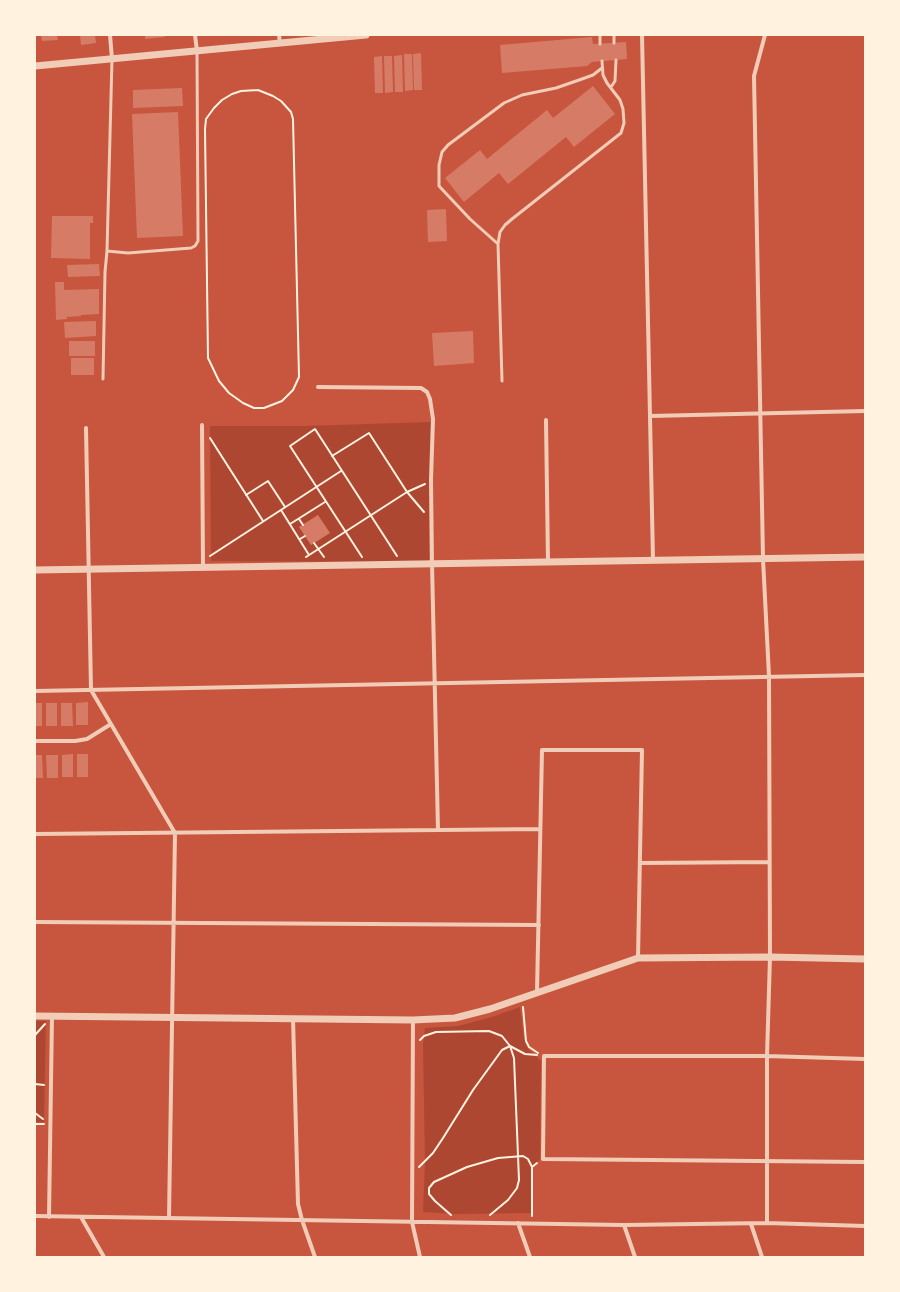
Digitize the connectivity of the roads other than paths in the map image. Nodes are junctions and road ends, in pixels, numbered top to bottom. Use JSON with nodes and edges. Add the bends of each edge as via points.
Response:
{"nodes":[{"id":1,"x":110,"y":35,"type":"edge"},
{"id":2,"x":195,"y":35,"type":"edge"},
{"id":3,"x":280,"y":35,"type":"edge"},
{"id":4,"x":364,"y":35,"type":"edge"},
{"id":5,"x":600,"y":35,"type":"edge"},
{"id":6,"x":614,"y":35,"type":"edge"},
{"id":7,"x":642,"y":35,"type":"edge"},
{"id":8,"x":765,"y":35,"type":"edge"},
{"id":9,"x":280,"y":43,"type":"junction"},
{"id":10,"x":614,"y":43,"type":"dead end"},
{"id":11,"x":600,"y":44,"type":"dead end"},
{"id":12,"x":197,"y":51,"type":"junction"},
{"id":13,"x":112,"y":59,"type":"junction"},
{"id":14,"x":616,"y":60,"type":"dead end"},
{"id":15,"x":602,"y":61,"type":"dead end"},
{"id":16,"x":35,"y":66,"type":"edge"},
{"id":17,"x":602,"y":68,"type":"junction"},
{"id":18,"x":611,"y":87,"type":"junction"},
{"id":19,"x":498,"y":244,"type":"junction"},
{"id":20,"x":108,"y":251,"type":"junction"},
{"id":21,"x":103,"y":379,"type":"dead end"},
{"id":22,"x":502,"y":381,"type":"dead end"},
{"id":23,"x":318,"y":387,"type":"dead end"},
{"id":24,"x":865,"y":411,"type":"edge"},
{"id":25,"x":760,"y":413,"type":"junction"},
{"id":26,"x":650,"y":416,"type":"junction"},
{"id":27,"x":546,"y":420,"type":"dead end"},
{"id":28,"x":202,"y":425,"type":"road end"},
{"id":29,"x":86,"y":428,"type":"dead end"},
{"id":30,"x":865,"y":557,"type":"edge"},
{"id":31,"x":763,"y":559,"type":"junction"},
{"id":32,"x":653,"y":560,"type":"junction"},
{"id":33,"x":548,"y":562,"type":"junction"},
{"id":34,"x":203,"y":564,"type":"junction"},
{"id":35,"x":432,"y":564,"type":"junction"},
{"id":36,"x":89,"y":569,"type":"junction"},
{"id":37,"x":35,"y":570,"type":"edge"},
{"id":38,"x":865,"y":674,"type":"edge"},
{"id":39,"x":769,"y":676,"type":"junction"},
{"id":40,"x":435,"y":683,"type":"junction"},
{"id":41,"x":91,"y":690,"type":"junction"},
{"id":42,"x":35,"y":691,"type":"edge"},
{"id":43,"x":111,"y":724,"type":"junction"},
{"id":44,"x":35,"y":741,"type":"edge"},
{"id":45,"x":540,"y":829,"type":"junction"},
{"id":46,"x":438,"y":830,"type":"junction"},
{"id":47,"x":175,"y":833,"type":"junction"},
{"id":48,"x":35,"y":834,"type":"edge"},
{"id":49,"x":769,"y":862,"type":"junction"},
{"id":50,"x":640,"y":863,"type":"junction"},
{"id":51,"x":35,"y":922,"type":"edge"},
{"id":52,"x":174,"y":924,"type":"junction"},
{"id":53,"x":539,"y":925,"type":"junction"},
{"id":54,"x":770,"y":957,"type":"junction"},
{"id":55,"x":638,"y":958,"type":"junction"},
{"id":56,"x":865,"y":959,"type":"edge"},
{"id":57,"x":537,"y":992,"type":"junction"},
{"id":58,"x":35,"y":1016,"type":"edge"},
{"id":59,"x":52,"y":1016,"type":"junction"},
{"id":60,"x":172,"y":1017,"type":"junction"},
{"id":61,"x":293,"y":1018,"type":"junction"},
{"id":62,"x":413,"y":1020,"type":"junction"},
{"id":63,"x":767,"y":1056,"type":"junction"},
{"id":64,"x":865,"y":1058,"type":"edge"},
{"id":65,"x":766,"y":1160,"type":"junction"},
{"id":66,"x":865,"y":1162,"type":"edge"},
{"id":67,"x":35,"y":1216,"type":"edge"},
{"id":68,"x":49,"y":1217,"type":"junction"},
{"id":69,"x":81,"y":1217,"type":"junction"},
{"id":70,"x":169,"y":1218,"type":"junction"},
{"id":71,"x":302,"y":1220,"type":"junction"},
{"id":72,"x":412,"y":1222,"type":"junction"},
{"id":73,"x":518,"y":1223,"type":"junction"},
{"id":74,"x":767,"y":1223,"type":"junction"},
{"id":75,"x":751,"y":1224,"type":"junction"},
{"id":76,"x":624,"y":1225,"type":"junction"},
{"id":77,"x":865,"y":1226,"type":"edge"},
{"id":78,"x":104,"y":1257,"type":"edge"},
{"id":79,"x":316,"y":1257,"type":"edge"},
{"id":80,"x":420,"y":1257,"type":"edge"},
{"id":81,"x":530,"y":1257,"type":"edge"},
{"id":82,"x":635,"y":1257,"type":"edge"},
{"id":83,"x":762,"y":1257,"type":"edge"}],
"edges":[{"from":1,"to":13,"type":"street"},
{"from":2,"to":12,"type":"street"},
{"from":3,"to":9,"type":"street"},
{"from":4,"to":9,"type":"street"},
{"from":5,"to":11,"type":"lane"},
{"from":6,"to":10,"type":"lane"},
{"from":7,"to":26,"type":"street"},
{"from":8,"to":25,"type":"street","via":[[754,76]]},
{"from":9,"to":12,"type":"street"},
{"from":12,"to":13,"type":"street"},
{"from":12,"to":20,"type":"lane","via":[[198,241],[191,248],[128,253]]},
{"from":13,"to":16,"type":"street"},
{"from":13,"to":20,"type":"lane"},
{"from":14,"to":18,"type":"lane","via":[[615,81]]},
{"from":15,"to":17,"type":"lane"},
{"from":17,"to":18,"type":"lane"},
{"from":17,"to":19,"type":"lane","via":[[582,79],[522,95],[504,103],[442,152],[439,186]]},
{"from":18,"to":19,"type":"lane","via":[[623,109],[624,123],[621,133],[505,225],[500,232]]},
{"from":19,"to":22,"type":"lane"},
{"from":20,"to":21,"type":"lane","via":[[105,272]]},
{"from":23,"to":35,"type":"street","via":[[421,388],[427,392],[433,419]]},
{"from":24,"to":25,"type":"street"},
{"from":25,"to":26,"type":"street"},
{"from":25,"to":31,"type":"street"},
{"from":26,"to":32,"type":"street"},
{"from":27,"to":33,"type":"street"},
{"from":28,"to":34,"type":"street"},
{"from":29,"to":36,"type":"street"},
{"from":30,"to":31,"type":"street"},
{"from":31,"to":32,"type":"street"},
{"from":31,"to":39,"type":"street"},
{"from":32,"to":33,"type":"street"},
{"from":33,"to":35,"type":"street"},
{"from":34,"to":35,"type":"street"},
{"from":34,"to":36,"type":"street"},
{"from":35,"to":40,"type":"street"},
{"from":36,"to":37,"type":"street"},
{"from":36,"to":41,"type":"street"},
{"from":38,"to":39,"type":"street"},
{"from":39,"to":40,"type":"street"},
{"from":39,"to":49,"type":"street"},
{"from":40,"to":41,"type":"street"},
{"from":40,"to":46,"type":"street"},
{"from":41,"to":42,"type":"street"},
{"from":41,"to":43,"type":"street"},
{"from":43,"to":44,"type":"street","via":[[87,739]]},
{"from":43,"to":47,"type":"street"},
{"from":45,"to":46,"type":"street"},
{"from":45,"to":50,"type":"street","via":[[542,750],[642,750]]},
{"from":45,"to":53,"type":"street"},
{"from":46,"to":47,"type":"street"},
{"from":47,"to":48,"type":"street"},
{"from":47,"to":52,"type":"street"},
{"from":49,"to":50,"type":"street"},
{"from":49,"to":54,"type":"street"},
{"from":50,"to":55,"type":"street"},
{"from":51,"to":52,"type":"street"},
{"from":52,"to":53,"type":"street"},
{"from":52,"to":60,"type":"street"},
{"from":53,"to":57,"type":"street"},
{"from":54,"to":55,"type":"street"},
{"from":54,"to":56,"type":"street"},
{"from":54,"to":63,"type":"street"},
{"from":55,"to":57,"type":"street"},
{"from":57,"to":62,"type":"street","via":[[455,1018]]},
{"from":58,"to":59,"type":"street"},
{"from":59,"to":60,"type":"street"},
{"from":59,"to":68,"type":"street"},
{"from":60,"to":61,"type":"street"},
{"from":60,"to":70,"type":"street"},
{"from":61,"to":62,"type":"street"},
{"from":61,"to":71,"type":"street","via":[[298,1204]]},
{"from":62,"to":72,"type":"street"},
{"from":63,"to":64,"type":"street"},
{"from":63,"to":65,"type":"street"},
{"from":63,"to":65,"type":"street","via":[[544,1056],[543,1158]]},
{"from":65,"to":66,"type":"street"},
{"from":65,"to":74,"type":"street"},
{"from":67,"to":68,"type":"street"},
{"from":68,"to":69,"type":"street"},
{"from":69,"to":70,"type":"street"},
{"from":69,"to":78,"type":"street"},
{"from":70,"to":71,"type":"street"},
{"from":71,"to":72,"type":"street"},
{"from":71,"to":79,"type":"street"},
{"from":72,"to":73,"type":"street"},
{"from":72,"to":80,"type":"street"},
{"from":73,"to":76,"type":"street"},
{"from":73,"to":81,"type":"street"},
{"from":74,"to":75,"type":"street"},
{"from":74,"to":77,"type":"street"},
{"from":75,"to":76,"type":"street"},
{"from":75,"to":83,"type":"street"},
{"from":76,"to":82,"type":"street"}]}
